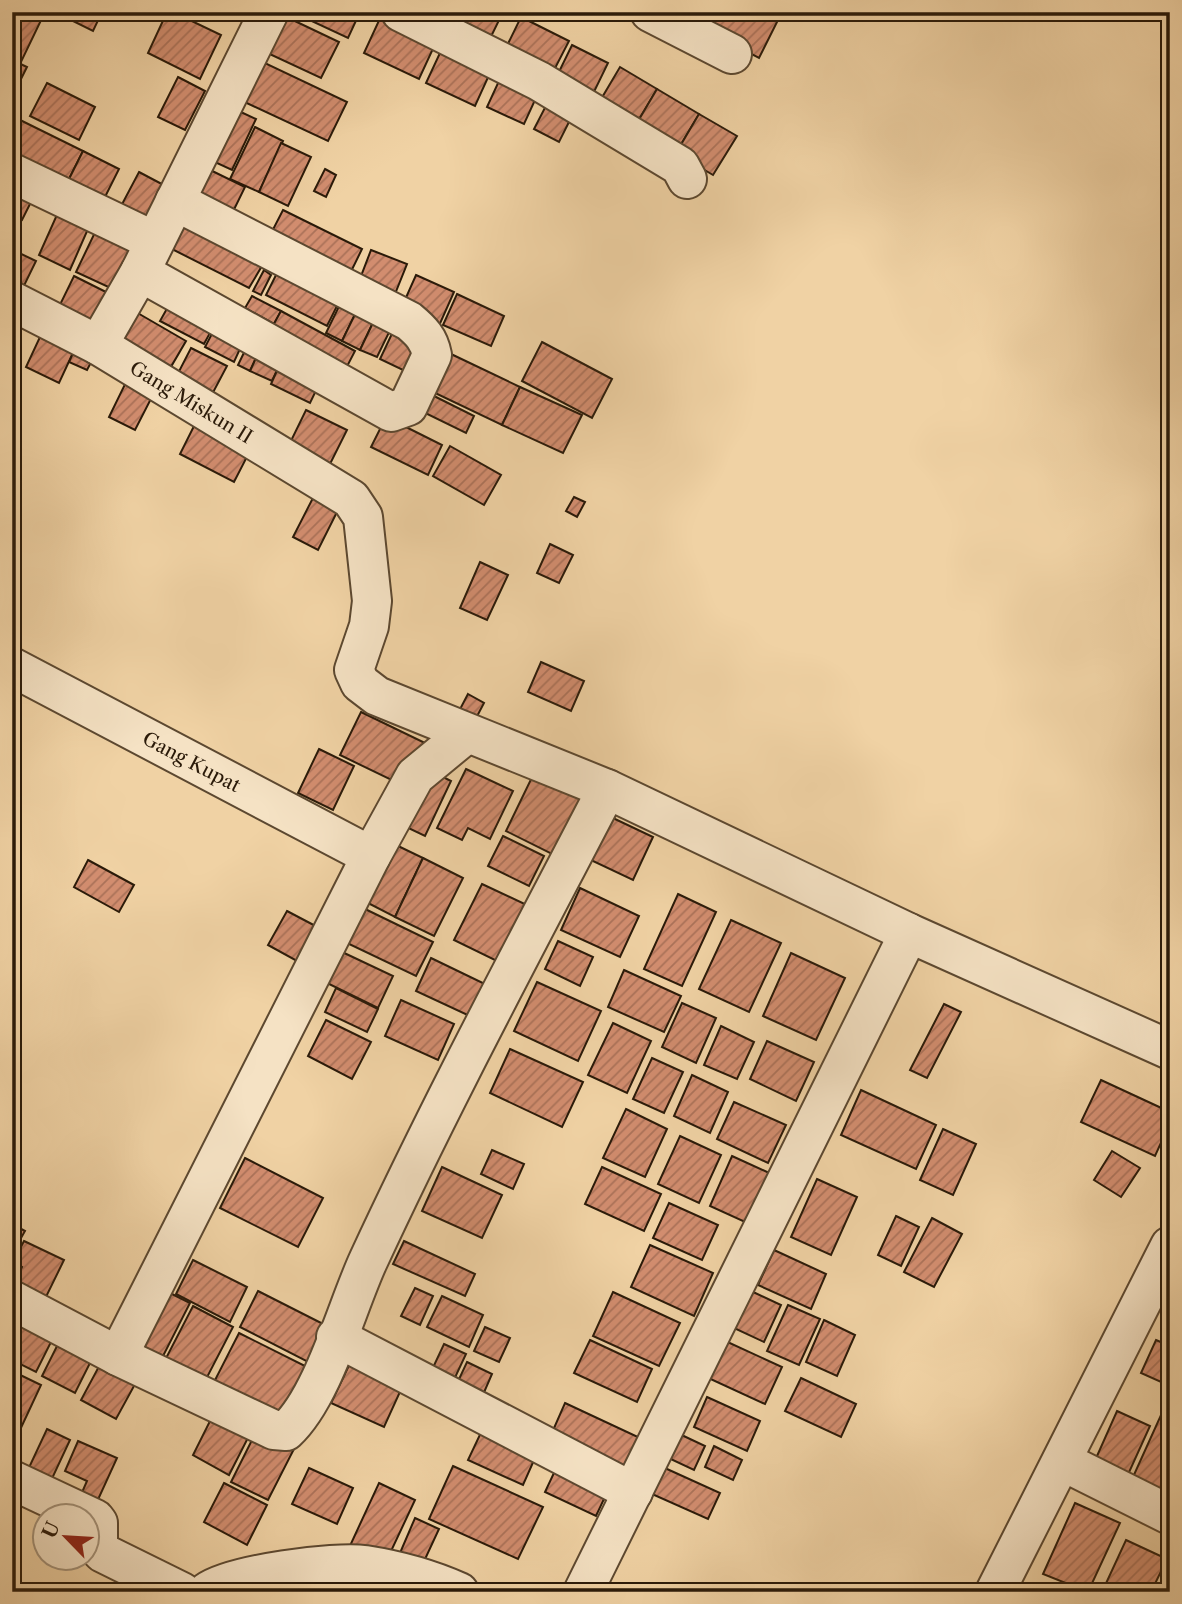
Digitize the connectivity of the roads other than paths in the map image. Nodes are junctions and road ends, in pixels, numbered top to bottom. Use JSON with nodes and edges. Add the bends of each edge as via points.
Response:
{"nodes":[{"id":1,"x":269,"y":12,"type":"edge"},
{"id":2,"x":401,"y":12,"type":"edge"},
{"id":3,"x":650,"y":12,"type":"edge"},
{"id":4,"x":732,"y":54,"type":"dead end"},
{"id":5,"x":12,"y":173,"type":"edge"},
{"id":6,"x":687,"y":179,"type":"dead end"},
{"id":7,"x":174,"y":201,"type":"junction"},
{"id":8,"x":147,"y":257,"type":"junction"},
{"id":9,"x":12,"y":301,"type":"edge"},
{"id":10,"x":98,"y":345,"type":"junction"},
{"id":11,"x":12,"y":667,"type":"edge"},
{"id":12,"x":466,"y":734,"type":"junction"},
{"id":13,"x":607,"y":789,"type":"junction"},
{"id":14,"x":371,"y":856,"type":"junction"},
{"id":15,"x":909,"y":933,"type":"junction"},
{"id":16,"x":1170,"y":1050,"type":"edge"},
{"id":17,"x":1170,"y":1246,"type":"edge"},
{"id":18,"x":12,"y":1300,"type":"edge"},
{"id":19,"x":336,"y":1337,"type":"junction"},
{"id":20,"x":118,"y":1356,"type":"junction"},
{"id":21,"x":1062,"y":1461,"type":"junction"},
{"id":22,"x":12,"y":1480,"type":"edge"},
{"id":23,"x":634,"y":1492,"type":"junction"},
{"id":24,"x":1170,"y":1515,"type":"edge"},
{"id":25,"x":182,"y":1592,"type":"edge"},
{"id":26,"x":207,"y":1592,"type":"edge"},
{"id":27,"x":459,"y":1592,"type":"edge"},
{"id":28,"x":583,"y":1592,"type":"edge"},
{"id":29,"x":995,"y":1592,"type":"edge"}],
"edges":[{"from":1,"to":7,"type":"street"},
{"from":2,"to":6,"type":"street","via":[[539,81],[680,166]]},
{"from":3,"to":4,"type":"street"},
{"from":5,"to":8,"type":"street"},
{"from":7,"to":8,"type":"street"},
{"from":7,"to":8,"type":"street","via":[[409,321],[427,339],[432,355],[408,406],[391,412]]},
{"from":8,"to":10,"type":"street"},
{"from":9,"to":10,"type":"street","name":"Gang Miskun II"},
{"from":10,"to":12,"type":"street","name":"Gang Miskun II","via":[[351,499],[363,517],[372,601],[354,670],[360,684],[377,696]]},
{"from":11,"to":14,"type":"street","name":"Gang Kupat"},
{"from":12,"to":13,"type":"street"},
{"from":12,"to":14,"type":"street","via":[[415,776]]},
{"from":13,"to":15,"type":"street"},
{"from":13,"to":19,"type":"street","via":[[444,1104]]},
{"from":14,"to":20,"type":"street"},
{"from":15,"to":16,"type":"street"},
{"from":15,"to":23,"type":"street"},
{"from":17,"to":21,"type":"street"},
{"from":18,"to":20,"type":"street"},
{"from":19,"to":20,"type":"street","via":[[307,1406],[285,1431],[274,1430]]},
{"from":19,"to":23,"type":"street"},
{"from":21,"to":24,"type":"street"},
{"from":21,"to":29,"type":"street"},
{"from":22,"to":25,"type":"street","via":[[95,1519],[98,1548],[103,1553]]},
{"from":23,"to":28,"type":"street"},
{"from":26,"to":27,"type":"street","via":[[221,1582],[345,1565],[397,1572]]}]}
